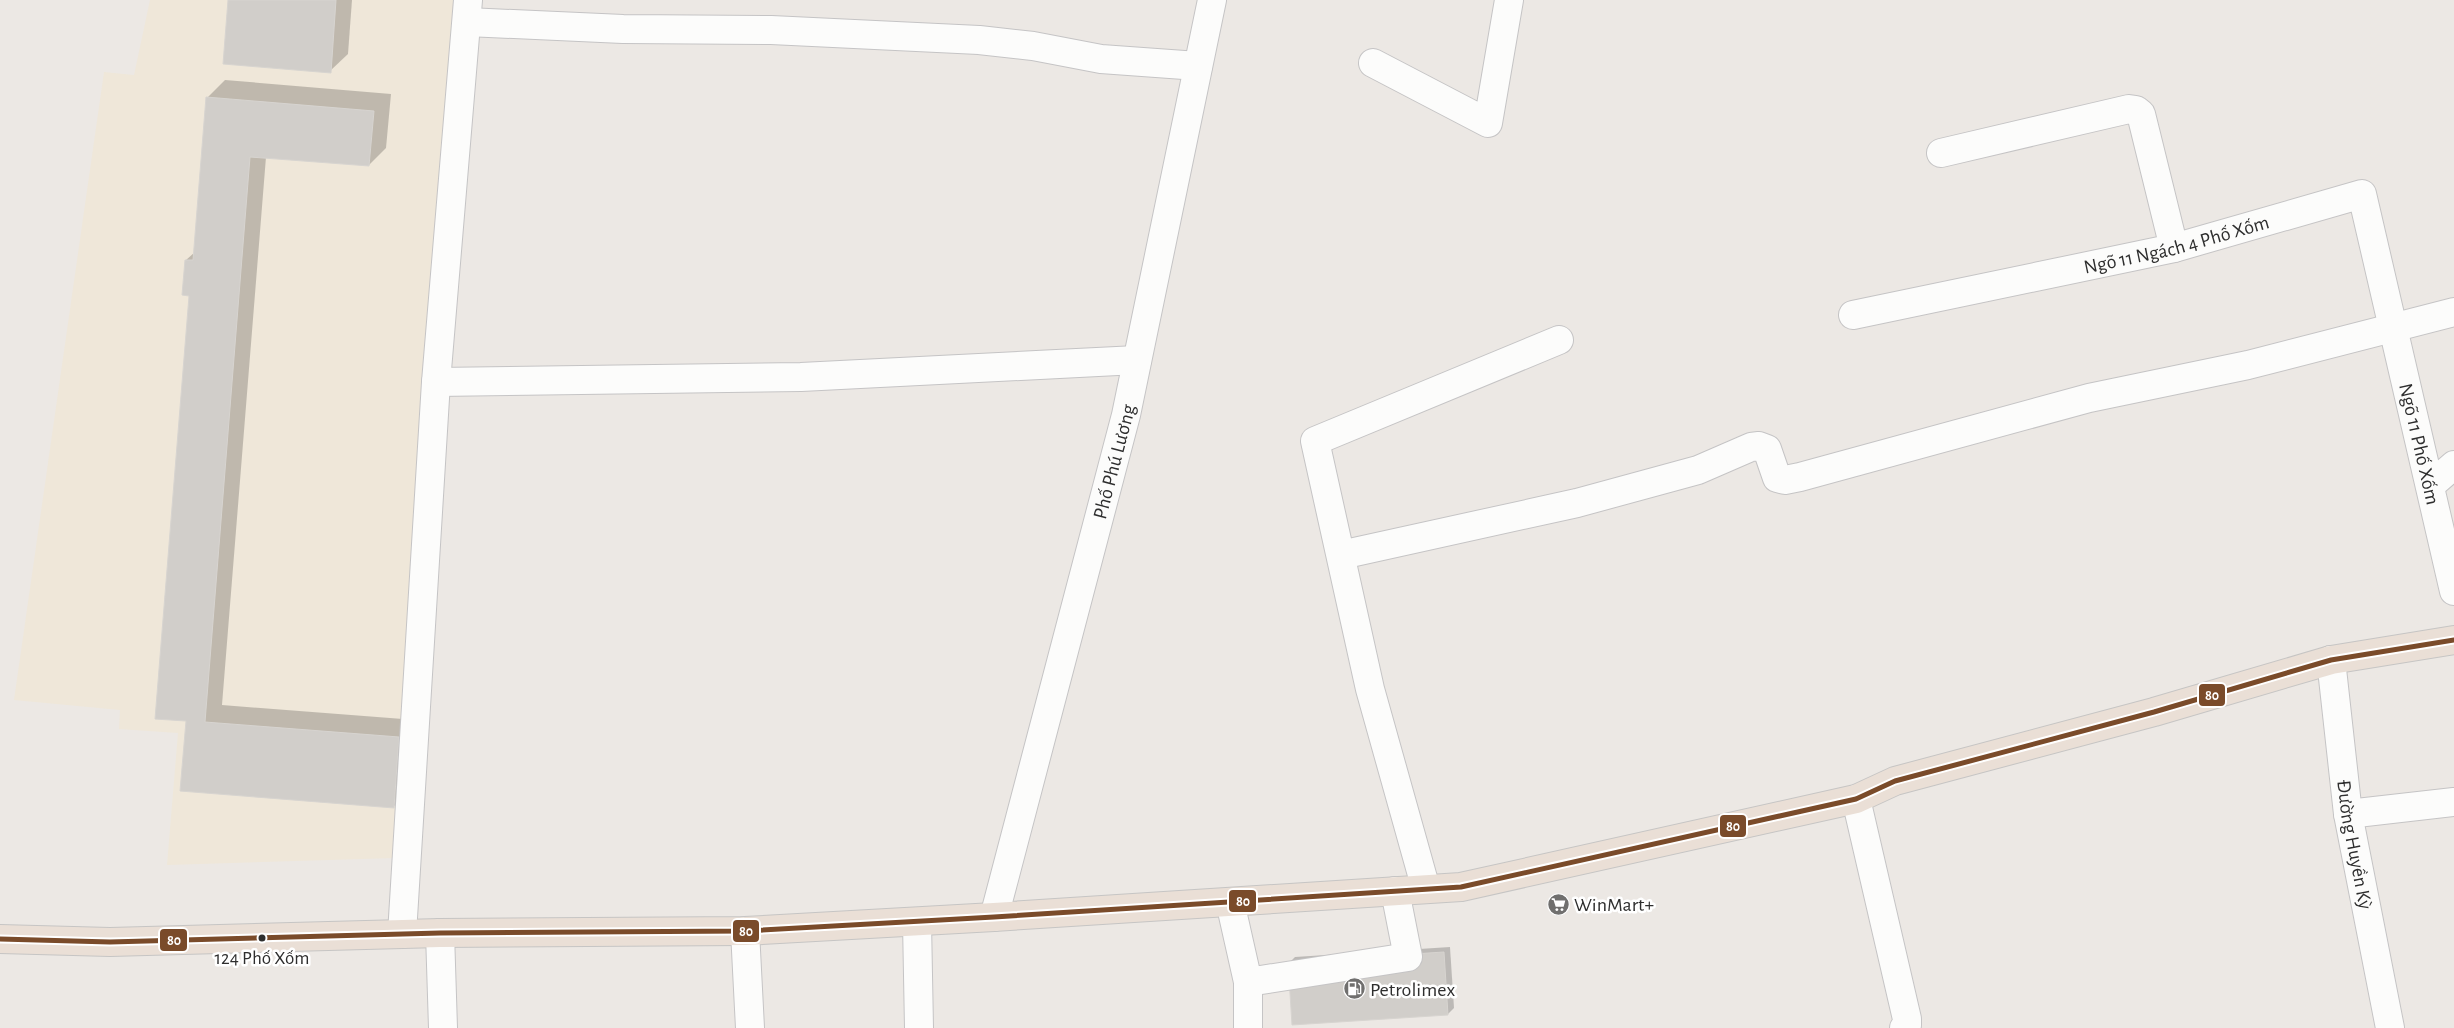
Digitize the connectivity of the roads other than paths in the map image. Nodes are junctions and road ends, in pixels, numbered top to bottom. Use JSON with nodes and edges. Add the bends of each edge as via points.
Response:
{"nodes":[{"id":1,"x":1212,"y":0,"type":"edge"},
{"id":2,"x":1509,"y":0,"type":"edge"},
{"id":3,"x":468,"y":11,"type":"edge"},
{"id":4,"x":1373,"y":63,"type":"dead end"},
{"id":5,"x":1198,"y":66,"type":"junction"},
{"id":6,"x":1941,"y":153,"type":"dead end"},
{"id":7,"x":2174,"y":248,"type":"junction"},
{"id":8,"x":2454,"y":312,"type":"edge"},
{"id":9,"x":1853,"y":315,"type":"dead end"},
{"id":10,"x":2394,"y":327,"type":"junction"},
{"id":11,"x":1559,"y":340,"type":"dead end"},
{"id":12,"x":1137,"y":360,"type":"junction"},
{"id":13,"x":436,"y":382,"type":"junction"},
{"id":14,"x":2454,"y":465,"type":"edge"},
{"id":15,"x":2431,"y":485,"type":"junction"},
{"id":16,"x":1341,"y":556,"type":"junction"},
{"id":17,"x":2454,"y":590,"type":"edge"},
{"id":18,"x":2454,"y":640,"type":"edge"},
{"id":19,"x":2331,"y":660,"type":"junction"},
{"id":20,"x":1856,"y":799,"type":"junction"},
{"id":21,"x":2454,"y":802,"type":"edge"},
{"id":22,"x":2348,"y":814,"type":"junction"},
{"id":23,"x":1426,"y":889,"type":"junction"},
{"id":24,"x":1395,"y":891,"type":"junction"},
{"id":25,"x":1230,"y":902,"type":"junction"},
{"id":26,"x":994,"y":918,"type":"junction"},
{"id":27,"x":916,"y":922,"type":"junction"},
{"id":28,"x":744,"y":931,"type":"junction"},
{"id":29,"x":440,"y":933,"type":"junction"},
{"id":30,"x":402,"y":934,"type":"junction"},
{"id":31,"x":0,"y":939,"type":"edge"},
{"id":32,"x":1248,"y":982,"type":"junction"},
{"id":33,"x":443,"y":1028,"type":"edge"},
{"id":34,"x":750,"y":1028,"type":"edge"},
{"id":35,"x":919,"y":1028,"type":"edge"},
{"id":36,"x":1248,"y":1028,"type":"edge"},
{"id":37,"x":1904,"y":1028,"type":"edge"},
{"id":38,"x":2390,"y":1028,"type":"edge"}],
"edges":[{"from":1,"to":5,"type":"street","name":"Phố Phú Lương"},
{"from":2,"to":4,"type":"street","via":[[1488,123]]},
{"from":3,"to":5,"type":"street","via":[[623,29],[771,30],[979,40],[1101,59]]},
{"from":3,"to":13,"type":"street"},
{"from":5,"to":12,"type":"street","name":"Phố Phú Lương"},
{"from":6,"to":7,"type":"street","via":[[2136,110],[2141,114]]},
{"from":7,"to":9,"type":"street","name":"Ngõ 11 Ngách 4 Phố Xốm"},
{"from":7,"to":10,"type":"street","name":"Ngõ 11 Ngách 4 Phố Xốm","via":[[2362,194]]},
{"from":8,"to":10,"type":"street"},
{"from":10,"to":15,"type":"street","name":"Ngõ 11 Phố Xốm"},
{"from":10,"to":16,"type":"street","via":[[2248,365],[2088,398],[1800,477],[1777,478],[1767,450],[1751,447],[1698,470],[1577,503]]},
{"from":11,"to":16,"type":"street","via":[[1315,441]]},
{"from":12,"to":13,"type":"street","via":[[802,377]]},
{"from":12,"to":26,"type":"street","name":"Phố Phú Lương","via":[[1126,415]]},
{"from":13,"to":30,"type":"street"},
{"from":14,"to":15,"type":"street"},
{"from":15,"to":17,"type":"street","name":"Ngõ 11 Phố Xốm"},
{"from":16,"to":23,"type":"street","via":[[1370,689]]},
{"from":18,"to":19,"type":"highway"},
{"from":19,"to":20,"type":"highway","via":[[2154,712],[1895,781]]},
{"from":19,"to":22,"type":"street","name":"Đường Huyền Kỳ"},
{"from":20,"to":23,"type":"highway","via":[[1461,887]]},
{"from":20,"to":37,"type":"street","via":[[1907,1019]]},
{"from":21,"to":22,"type":"street"},
{"from":22,"to":38,"type":"street","name":"Đường Huyền Kỳ"},
{"from":23,"to":24,"type":"highway"},
{"from":24,"to":25,"type":"highway"},
{"from":24,"to":32,"type":"street","via":[[1408,957]]},
{"from":25,"to":26,"type":"highway"},
{"from":25,"to":32,"type":"street"},
{"from":26,"to":27,"type":"highway"},
{"from":27,"to":28,"type":"highway"},
{"from":27,"to":35,"type":"street"},
{"from":28,"to":29,"type":"highway"},
{"from":28,"to":34,"type":"street"},
{"from":29,"to":30,"type":"highway"},
{"from":29,"to":33,"type":"street"},
{"from":30,"to":31,"type":"highway","via":[[110,942]]},
{"from":32,"to":36,"type":"street"}]}
